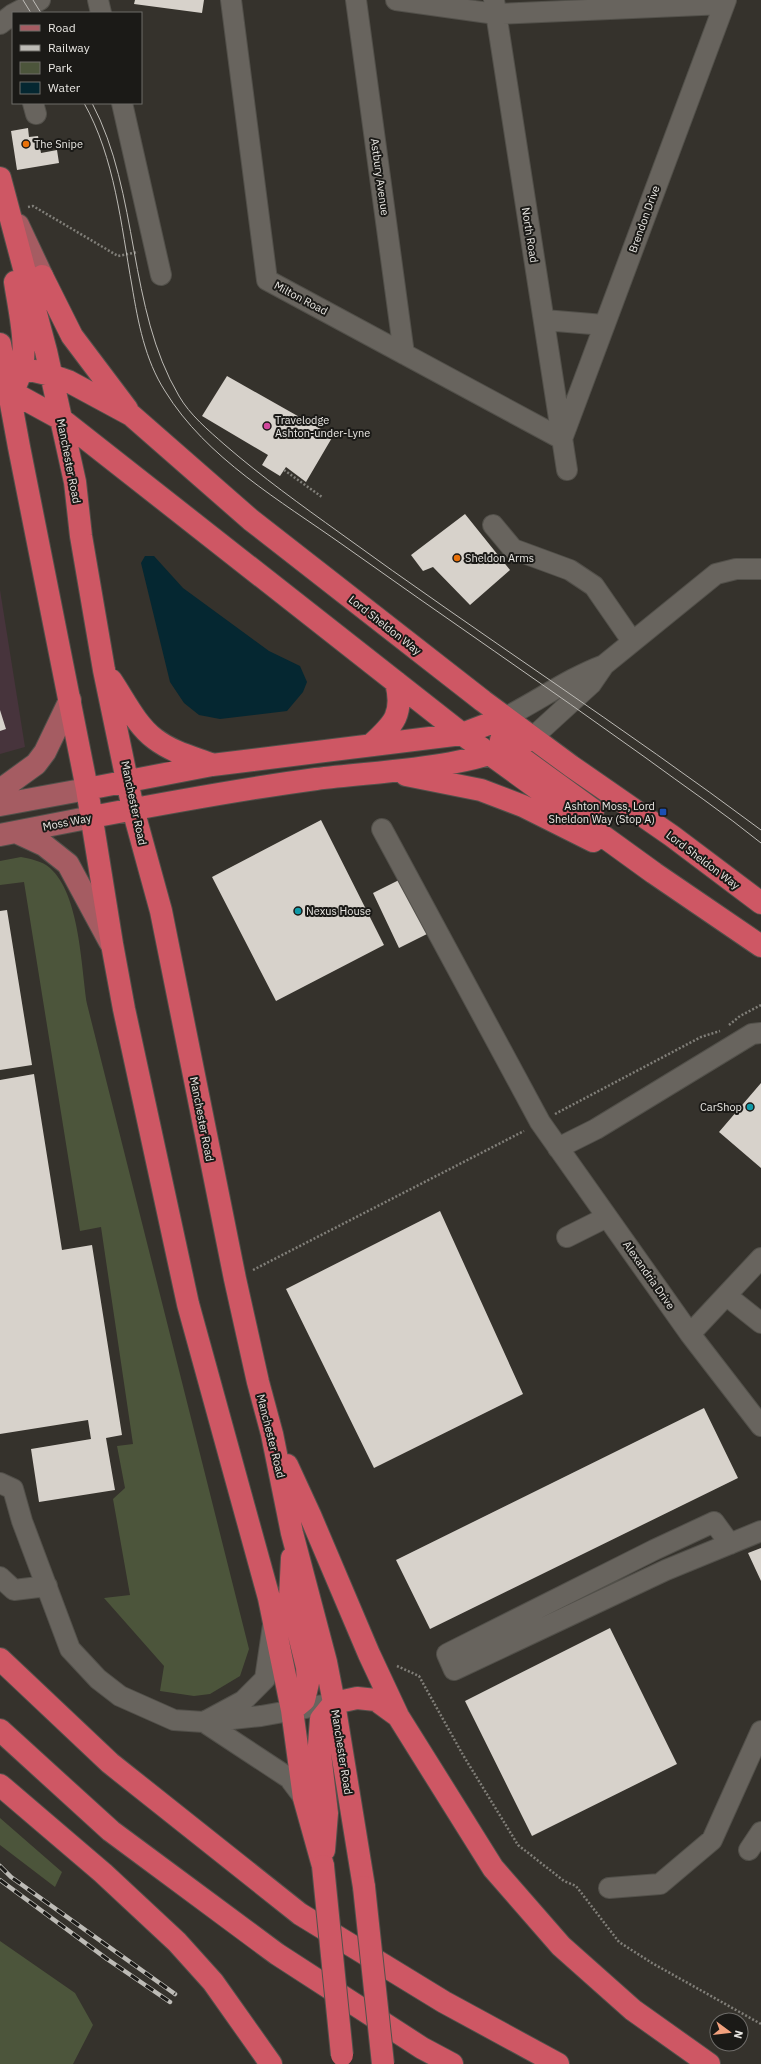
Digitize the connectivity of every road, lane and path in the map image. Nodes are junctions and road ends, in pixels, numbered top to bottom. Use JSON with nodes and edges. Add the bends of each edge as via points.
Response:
{"nodes":[{"id":1,"x":40,"y":0,"type":"edge"},
{"id":2,"x":98,"y":0,"type":"edge"},
{"id":3,"x":231,"y":0,"type":"edge"},
{"id":4,"x":356,"y":0,"type":"edge"},
{"id":5,"x":396,"y":0,"type":"edge"},
{"id":6,"x":725,"y":2,"type":"edge"},
{"id":7,"x":626,"y":4,"type":"edge"},
{"id":8,"x":495,"y":7,"type":"edge"},
{"id":9,"x":20,"y":12,"type":"edge"},
{"id":10,"x":101,"y":12,"type":"edge"},
{"id":11,"x":122,"y":104,"type":"edge"},
{"id":12,"x":2,"y":187,"type":"edge"},
{"id":13,"x":28,"y":207,"type":"dead end"},
{"id":14,"x":143,"y":250,"type":"dead end"},
{"id":15,"x":161,"y":275,"type":"dead end"},
{"id":16,"x":42,"y":276,"type":"joint"},
{"id":17,"x":544,"y":320,"type":"junction"},
{"id":18,"x":604,"y":325,"type":"junction"},
{"id":19,"x":404,"y":354,"type":"junction"},
{"id":20,"x":6,"y":360,"type":"edge"},
{"id":21,"x":51,"y":375,"type":"junction"},
{"id":22,"x":4,"y":390,"type":"edge"},
{"id":23,"x":131,"y":415,"type":"junction"},
{"id":24,"x":60,"y":419,"type":"junction"},
{"id":25,"x":562,"y":439,"type":"junction"},
{"id":26,"x":284,"y":470,"type":"dead end"},
{"id":27,"x":567,"y":470,"type":"dead end"},
{"id":28,"x":322,"y":497,"type":"dead end"},
{"id":29,"x":493,"y":525,"type":"dead end"},
{"id":30,"x":761,"y":569,"type":"edge"},
{"id":31,"x":632,"y":641,"type":"junction"},
{"id":32,"x":604,"y":665,"type":"junction"},
{"id":33,"x":104,"y":670,"type":"junction"},
{"id":34,"x":396,"y":682,"type":"junction"},
{"id":35,"x":70,"y":700,"type":"junction"},
{"id":36,"x":504,"y":718,"type":"junction"},
{"id":37,"x":462,"y":734,"type":"junction"},
{"id":38,"x":532,"y":738,"type":"junction"},
{"id":39,"x":372,"y":744,"type":"junction"},
{"id":40,"x":499,"y":751,"type":"junction"},
{"id":41,"x":212,"y":764,"type":"junction"},
{"id":42,"x":387,"y":772,"type":"junction"},
{"id":43,"x":128,"y":782,"type":"junction"},
{"id":44,"x":87,"y":789,"type":"junction"},
{"id":45,"x":0,"y":790,"type":"edge"},
{"id":46,"x":0,"y":805,"type":"edge"},
{"id":47,"x":133,"y":809,"type":"junction"},
{"id":48,"x":92,"y":817,"type":"junction"},
{"id":49,"x":382,"y":828,"type":"dead end"},
{"id":50,"x":8,"y":834,"type":"edge"},
{"id":51,"x":654,"y":873,"type":"junction"},
{"id":52,"x":761,"y":903,"type":"edge"},
{"id":53,"x":112,"y":944,"type":"junction"},
{"id":54,"x":761,"y":946,"type":"edge"},
{"id":55,"x":761,"y":1005,"type":"edge"},
{"id":56,"x":761,"y":1033,"type":"edge"},
{"id":57,"x":540,"y":1122,"type":"junction"},
{"id":58,"x":558,"y":1148,"type":"junction"},
{"id":59,"x":607,"y":1217,"type":"junction"},
{"id":60,"x":567,"y":1237,"type":"dead end"},
{"id":61,"x":761,"y":1258,"type":"edge"},
{"id":62,"x":235,"y":1279,"type":"junction"},
{"id":63,"x":726,"y":1296,"type":"junction"},
{"id":64,"x":761,"y":1323,"type":"edge"},
{"id":65,"x":690,"y":1334,"type":"junction"},
{"id":66,"x":761,"y":1426,"type":"edge"},
{"id":67,"x":272,"y":1434,"type":"junction"},
{"id":68,"x":0,"y":1483,"type":"edge"},
{"id":69,"x":761,"y":1531,"type":"edge"},
{"id":70,"x":292,"y":1533,"type":"junction"},
{"id":71,"x":730,"y":1544,"type":"junction"},
{"id":72,"x":0,"y":1577,"type":"edge"},
{"id":73,"x":47,"y":1586,"type":"junction"},
{"id":74,"x":274,"y":1619,"type":"junction"},
{"id":75,"x":0,"y":1659,"type":"edge"},
{"id":76,"x":395,"y":1665,"type":"dead end"},
{"id":77,"x":334,"y":1703,"type":"junction"},
{"id":78,"x":292,"y":1710,"type":"junction"},
{"id":79,"x":398,"y":1716,"type":"junction"},
{"id":80,"x":204,"y":1722,"type":"junction"},
{"id":81,"x":0,"y":1730,"type":"edge"},
{"id":82,"x":761,"y":1731,"type":"edge"},
{"id":83,"x":0,"y":1785,"type":"edge"},
{"id":84,"x":304,"y":1798,"type":"junction"},
{"id":85,"x":761,"y":1832,"type":"edge"},
{"id":86,"x":749,"y":1850,"type":"dead end"},
{"id":87,"x":323,"y":1866,"type":"junction"},
{"id":88,"x":609,"y":1888,"type":"dead end"},
{"id":89,"x":761,"y":2024,"type":"edge"},
{"id":90,"x":345,"y":2061,"type":"edge"},
{"id":91,"x":271,"y":2064,"type":"edge"},
{"id":92,"x":383,"y":2064,"type":"edge"},
{"id":93,"x":452,"y":2064,"type":"edge"},
{"id":94,"x":558,"y":2064,"type":"edge"},
{"id":95,"x":709,"y":2064,"type":"edge"}],
"edges":[{"from":1,"to":9,"type":"street"},
{"from":2,"to":10,"type":"street"},
{"from":3,"to":19,"type":"street","name":"Milton Road","via":[[267,280]]},
{"from":4,"to":19,"type":"street","name":"Astbury Avenue"},
{"from":5,"to":8,"type":"street"},
{"from":6,"to":7,"type":"street"},
{"from":6,"to":18,"type":"street","name":"Brendon Drive"},
{"from":7,"to":8,"type":"street"},
{"from":8,"to":17,"type":"street","name":"North Road"},
{"from":11,"to":15,"type":"street"},
{"from":12,"to":16,"type":"main road"},
{"from":12,"to":20,"type":"highway","via":[[23,338]]},
{"from":12,"to":21,"type":"highway","name":"Manchester Road"},
{"from":13,"to":14,"type":"path","via":[[33,206],[118,256]]},
{"from":16,"to":23,"type":"highway","via":[[72,336]]},
{"from":17,"to":18,"type":"street"},
{"from":17,"to":25,"type":"street","name":"North Road"},
{"from":18,"to":25,"type":"street","name":"Brendon Drive"},
{"from":19,"to":25,"type":"street","name":"Milton Road"},
{"from":20,"to":21,"type":"highway","name":"Lord Sheldon Way"},
{"from":20,"to":22,"type":"highway"},
{"from":21,"to":23,"type":"highway","name":"Lord Sheldon Way","via":[[68,381]]},
{"from":21,"to":24,"type":"highway","name":"Manchester Road"},
{"from":22,"to":24,"type":"highway"},
{"from":22,"to":35,"type":"highway"},
{"from":23,"to":36,"type":"highway","name":"Lord Sheldon Way","via":[[251,520]]},
{"from":24,"to":33,"type":"highway","name":"Manchester Road","via":[[75,482],[81,536]]},
{"from":24,"to":34,"type":"highway"},
{"from":25,"to":27,"type":"street","name":"North Road"},
{"from":26,"to":28,"type":"path"},
{"from":29,"to":31,"type":"street","via":[[513,549],[570,570],[594,586]]},
{"from":30,"to":31,"type":"street","via":[[736,569],[716,574]]},
{"from":31,"to":32,"type":"street"},
{"from":32,"to":36,"type":"street","via":[[581,674]]},
{"from":32,"to":38,"type":"street","via":[[591,684]]},
{"from":33,"to":41,"type":"highway","via":[[154,739],[176,752]]},
{"from":33,"to":43,"type":"highway","name":"Manchester Road"},
{"from":34,"to":37,"type":"highway"},
{"from":34,"to":39,"type":"highway","via":[[400,698],[397,714],[388,729]]},
{"from":35,"to":44,"type":"highway"},
{"from":35,"to":45,"type":"main road","via":[[40,759]]},
{"from":36,"to":37,"type":"highway"},
{"from":36,"to":38,"type":"highway","name":"Lord Sheldon Way"},
{"from":36,"to":40,"type":"highway","via":[[500,734],[504,744]]},
{"from":37,"to":39,"type":"highway"},
{"from":37,"to":40,"type":"highway"},
{"from":38,"to":40,"type":"highway"},
{"from":38,"to":52,"type":"highway","name":"Lord Sheldon Way","via":[[672,836]]},
{"from":39,"to":41,"type":"highway"},
{"from":40,"to":42,"type":"highway","via":[[454,763]]},
{"from":40,"to":51,"type":"highway"},
{"from":41,"to":43,"type":"highway"},
{"from":42,"to":47,"type":"highway","via":[[309,780]]},
{"from":42,"to":51,"type":"highway","via":[[481,790],[523,806]]},
{"from":43,"to":44,"type":"highway"},
{"from":43,"to":47,"type":"highway","name":"Manchester Road"},
{"from":44,"to":46,"type":"main road"},
{"from":44,"to":48,"type":"highway"},
{"from":47,"to":48,"type":"highway","name":"Moss Way"},
{"from":47,"to":62,"type":"highway","name":"Manchester Road","via":[[161,912]]},
{"from":48,"to":50,"type":"main road","name":"Moss Way"},
{"from":48,"to":53,"type":"highway"},
{"from":49,"to":57,"type":"street","name":"Alexandria Drive"},
{"from":50,"to":53,"type":"main road","via":[[44,845],[68,864]]},
{"from":51,"to":54,"type":"highway"},
{"from":53,"to":74,"type":"highway","via":[[188,1304]]},
{"from":55,"to":57,"type":"path","via":[[740,1016],[723,1030],[701,1037]]},
{"from":56,"to":58,"type":"street","via":[[752,1034],[596,1129]]},
{"from":57,"to":58,"type":"street","name":"Alexandria Drive"},
{"from":57,"to":62,"type":"path"},
{"from":58,"to":59,"type":"street","name":"Alexandria Drive"},
{"from":59,"to":60,"type":"street"},
{"from":59,"to":65,"type":"street","name":"Alexandria Drive"},
{"from":61,"to":63,"type":"street"},
{"from":62,"to":67,"type":"highway","name":"Manchester Road"},
{"from":63,"to":64,"type":"street"},
{"from":63,"to":65,"type":"street"},
{"from":65,"to":66,"type":"street","name":"Alexandria Drive"},
{"from":67,"to":70,"type":"highway","name":"Manchester Road"},
{"from":67,"to":79,"type":"highway"},
{"from":68,"to":73,"type":"street","via":[[13,1489],[22,1521]]},
{"from":69,"to":71,"type":"street"},
{"from":70,"to":77,"type":"highway","name":"Manchester Road","via":[[326,1662]]},
{"from":70,"to":78,"type":"highway","via":[[290,1598],[307,1667],[308,1683],[304,1700]]},
{"from":71,"to":71,"type":"street","via":[[666,1570],[454,1670],[447,1654],[714,1522]]},
{"from":72,"to":73,"type":"street","via":[[14,1590]]},
{"from":73,"to":80,"type":"street","via":[[70,1648],[98,1679],[120,1696],[174,1720]]},
{"from":74,"to":78,"type":"highway"},
{"from":74,"to":80,"type":"street","via":[[264,1679],[243,1701]]},
{"from":75,"to":94,"type":"highway","via":[[110,1762],[300,1914],[444,2002]]},
{"from":76,"to":89,"type":"path","via":[[419,1676],[518,1845],[564,1881],[576,1886],[619,1942]]},
{"from":77,"to":78,"type":"street"},
{"from":77,"to":79,"type":"highway","via":[[357,1698],[376,1700]]},
{"from":77,"to":87,"type":"highway","via":[[321,1719],[319,1745],[327,1813]]},
{"from":77,"to":92,"type":"highway","name":"Manchester Road","bridge":true,"via":[[364,1887]]},
{"from":78,"to":80,"type":"street"},
{"from":78,"to":84,"type":"highway"},
{"from":79,"to":95,"type":"highway","via":[[493,1868],[556,1940],[633,2010]]},
{"from":80,"to":84,"type":"street","via":[[289,1778]]},
{"from":81,"to":93,"type":"highway","via":[[130,1846],[277,1954],[422,2048]]},
{"from":82,"to":88,"type":"street","via":[[712,1840],[660,1884]]},
{"from":83,"to":91,"type":"highway","via":[[103,1873],[177,1942],[214,1982]]},
{"from":84,"to":87,"type":"highway"},
{"from":85,"to":86,"type":"street"},
{"from":87,"to":90,"type":"highway","bridge":true}]}
